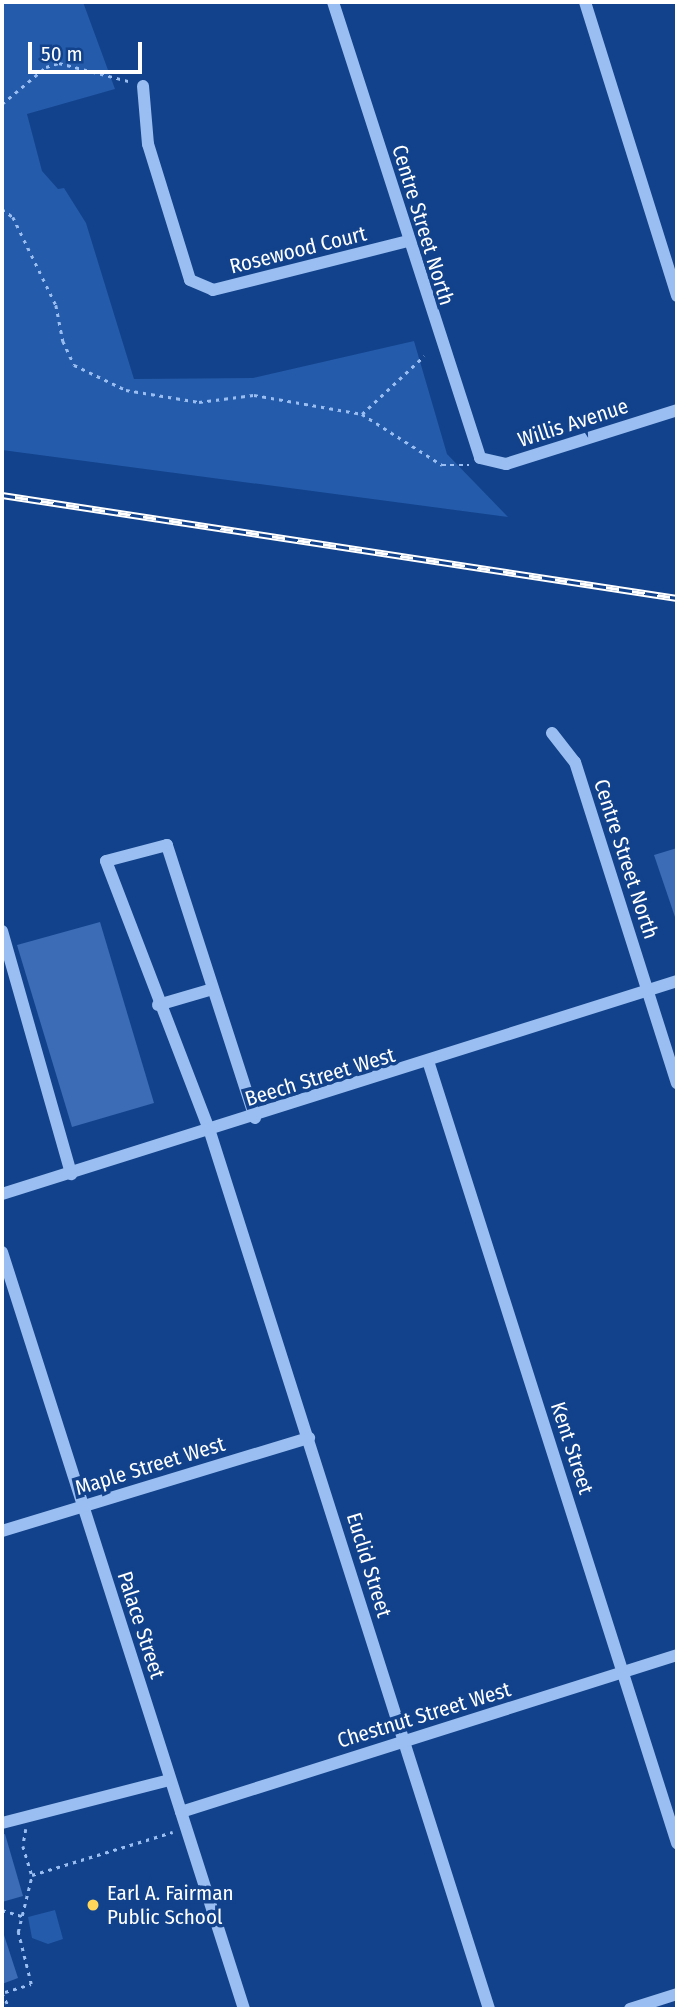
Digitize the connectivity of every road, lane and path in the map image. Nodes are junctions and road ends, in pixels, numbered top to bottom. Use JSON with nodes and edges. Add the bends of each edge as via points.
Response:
{"nodes":[{"id":1,"x":333,"y":2,"type":"edge"},
{"id":2,"x":585,"y":2,"type":"edge"},
{"id":3,"x":143,"y":86,"type":"joint"},
{"id":4,"x":2,"y":104,"type":"edge"},
{"id":5,"x":2,"y":209,"type":"edge"},
{"id":6,"x":408,"y":241,"type":"junction"},
{"id":7,"x":677,"y":296,"type":"edge"},
{"id":8,"x":424,"y":356,"type":"dead end"},
{"id":9,"x":677,"y":410,"type":"edge"},
{"id":10,"x":362,"y":414,"type":"junction"},
{"id":11,"x":475,"y":461,"type":"junction"},
{"id":12,"x":552,"y":733,"type":"dead end"},
{"id":13,"x":2,"y":931,"type":"edge"},
{"id":14,"x":5,"y":957,"type":"edge"},
{"id":15,"x":677,"y":981,"type":"edge"},
{"id":16,"x":213,"y":989,"type":"junction"},
{"id":17,"x":648,"y":991,"type":"junction"},
{"id":18,"x":158,"y":1005,"type":"junction"},
{"id":19,"x":429,"y":1064,"type":"junction"},
{"id":20,"x":677,"y":1083,"type":"edge"},
{"id":21,"x":255,"y":1118,"type":"junction"},
{"id":22,"x":210,"y":1132,"type":"junction"},
{"id":23,"x":71,"y":1174,"type":"junction"},
{"id":24,"x":2,"y":1194,"type":"edge"},
{"id":25,"x":2,"y":1252,"type":"edge"},
{"id":26,"x":309,"y":1438,"type":"junction"},
{"id":27,"x":84,"y":1507,"type":"junction"},
{"id":28,"x":2,"y":1531,"type":"edge"},
{"id":29,"x":677,"y":1655,"type":"edge"},
{"id":30,"x":623,"y":1673,"type":"junction"},
{"id":31,"x":404,"y":1741,"type":"junction"},
{"id":32,"x":170,"y":1780,"type":"junction"},
{"id":33,"x":181,"y":1812,"type":"junction"},
{"id":34,"x":28,"y":1816,"type":"junction"},
{"id":35,"x":2,"y":1823,"type":"edge"},
{"id":36,"x":186,"y":1828,"type":"junction"},
{"id":37,"x":677,"y":1843,"type":"edge"},
{"id":38,"x":32,"y":1875,"type":"junction"},
{"id":39,"x":2,"y":1910,"type":"edge"},
{"id":40,"x":22,"y":1916,"type":"junction"},
{"id":41,"x":3,"y":1993,"type":"edge"},
{"id":42,"x":677,"y":1994,"type":"edge"},
{"id":43,"x":10,"y":2009,"type":"edge"},
{"id":44,"x":244,"y":2009,"type":"edge"},
{"id":45,"x":489,"y":2009,"type":"edge"},
{"id":46,"x":630,"y":2009,"type":"edge"}],
"edges":[{"from":1,"to":6,"type":"street","name":"Centre Street North"},
{"from":2,"to":7,"type":"street"},
{"from":3,"to":4,"type":"path","via":[[59,63],[46,67]]},
{"from":3,"to":6,"type":"street","name":"Rosewood Court","via":[[148,144],[190,280],[213,290]]},
{"from":5,"to":10,"type":"path","via":[[13,217],[56,305],[62,341],[74,365],[160,399],[199,402],[254,395]]},
{"from":6,"to":11,"type":"street","name":"Centre Street North"},
{"from":8,"to":10,"type":"path"},
{"from":9,"to":11,"type":"street","name":"Willis Avenue","via":[[506,464]]},
{"from":10,"to":11,"type":"path","via":[[442,465]]},
{"from":12,"to":17,"type":"street","name":"Centre Street North","via":[[575,762]]},
{"from":13,"to":14,"type":"street"},
{"from":14,"to":23,"type":"street"},
{"from":15,"to":17,"type":"street","name":"Beech Street West"},
{"from":16,"to":18,"type":"street"},
{"from":16,"to":18,"type":"street","name":"Euclid Street","via":[[167,845],[106,861]]},
{"from":16,"to":21,"type":"street"},
{"from":17,"to":19,"type":"street","name":"Beech Street West"},
{"from":17,"to":20,"type":"street","name":"Centre Street North"},
{"from":18,"to":22,"type":"street","name":"Euclid Street"},
{"from":19,"to":21,"type":"street","name":"Beech Street West"},
{"from":19,"to":30,"type":"street","name":"Kent Street"},
{"from":21,"to":22,"type":"street","name":"Beech Street West"},
{"from":22,"to":23,"type":"street","name":"Beech Street West"},
{"from":22,"to":26,"type":"street","name":"Euclid Street"},
{"from":23,"to":24,"type":"street","name":"Beech Street West"},
{"from":25,"to":27,"type":"street","name":"Palace Street"},
{"from":26,"to":27,"type":"street","name":"Maple Street West"},
{"from":26,"to":31,"type":"street","name":"Euclid Street"},
{"from":27,"to":28,"type":"street","name":"Maple Street West"},
{"from":27,"to":32,"type":"street","name":"Palace Street"},
{"from":29,"to":30,"type":"street","name":"Chestnut Street West"},
{"from":30,"to":31,"type":"street","name":"Chestnut Street West"},
{"from":30,"to":37,"type":"street","name":"Kent Street"},
{"from":31,"to":33,"type":"street","name":"Chestnut Street West"},
{"from":31,"to":45,"type":"street","name":"Euclid Street"},
{"from":32,"to":33,"type":"street","name":"Palace Street"},
{"from":32,"to":34,"type":"street"},
{"from":33,"to":36,"type":"street","name":"Palace Street"},
{"from":34,"to":35,"type":"street"},
{"from":34,"to":38,"type":"path","via":[[23,1846]]},
{"from":36,"to":38,"type":"path"},
{"from":36,"to":44,"type":"street","name":"Palace Street"},
{"from":38,"to":40,"type":"path"},
{"from":39,"to":40,"type":"path"},
{"from":40,"to":41,"type":"path","via":[[18,1932],[31,1984]]},
{"from":41,"to":43,"type":"path"},
{"from":42,"to":46,"type":"street"}]}
